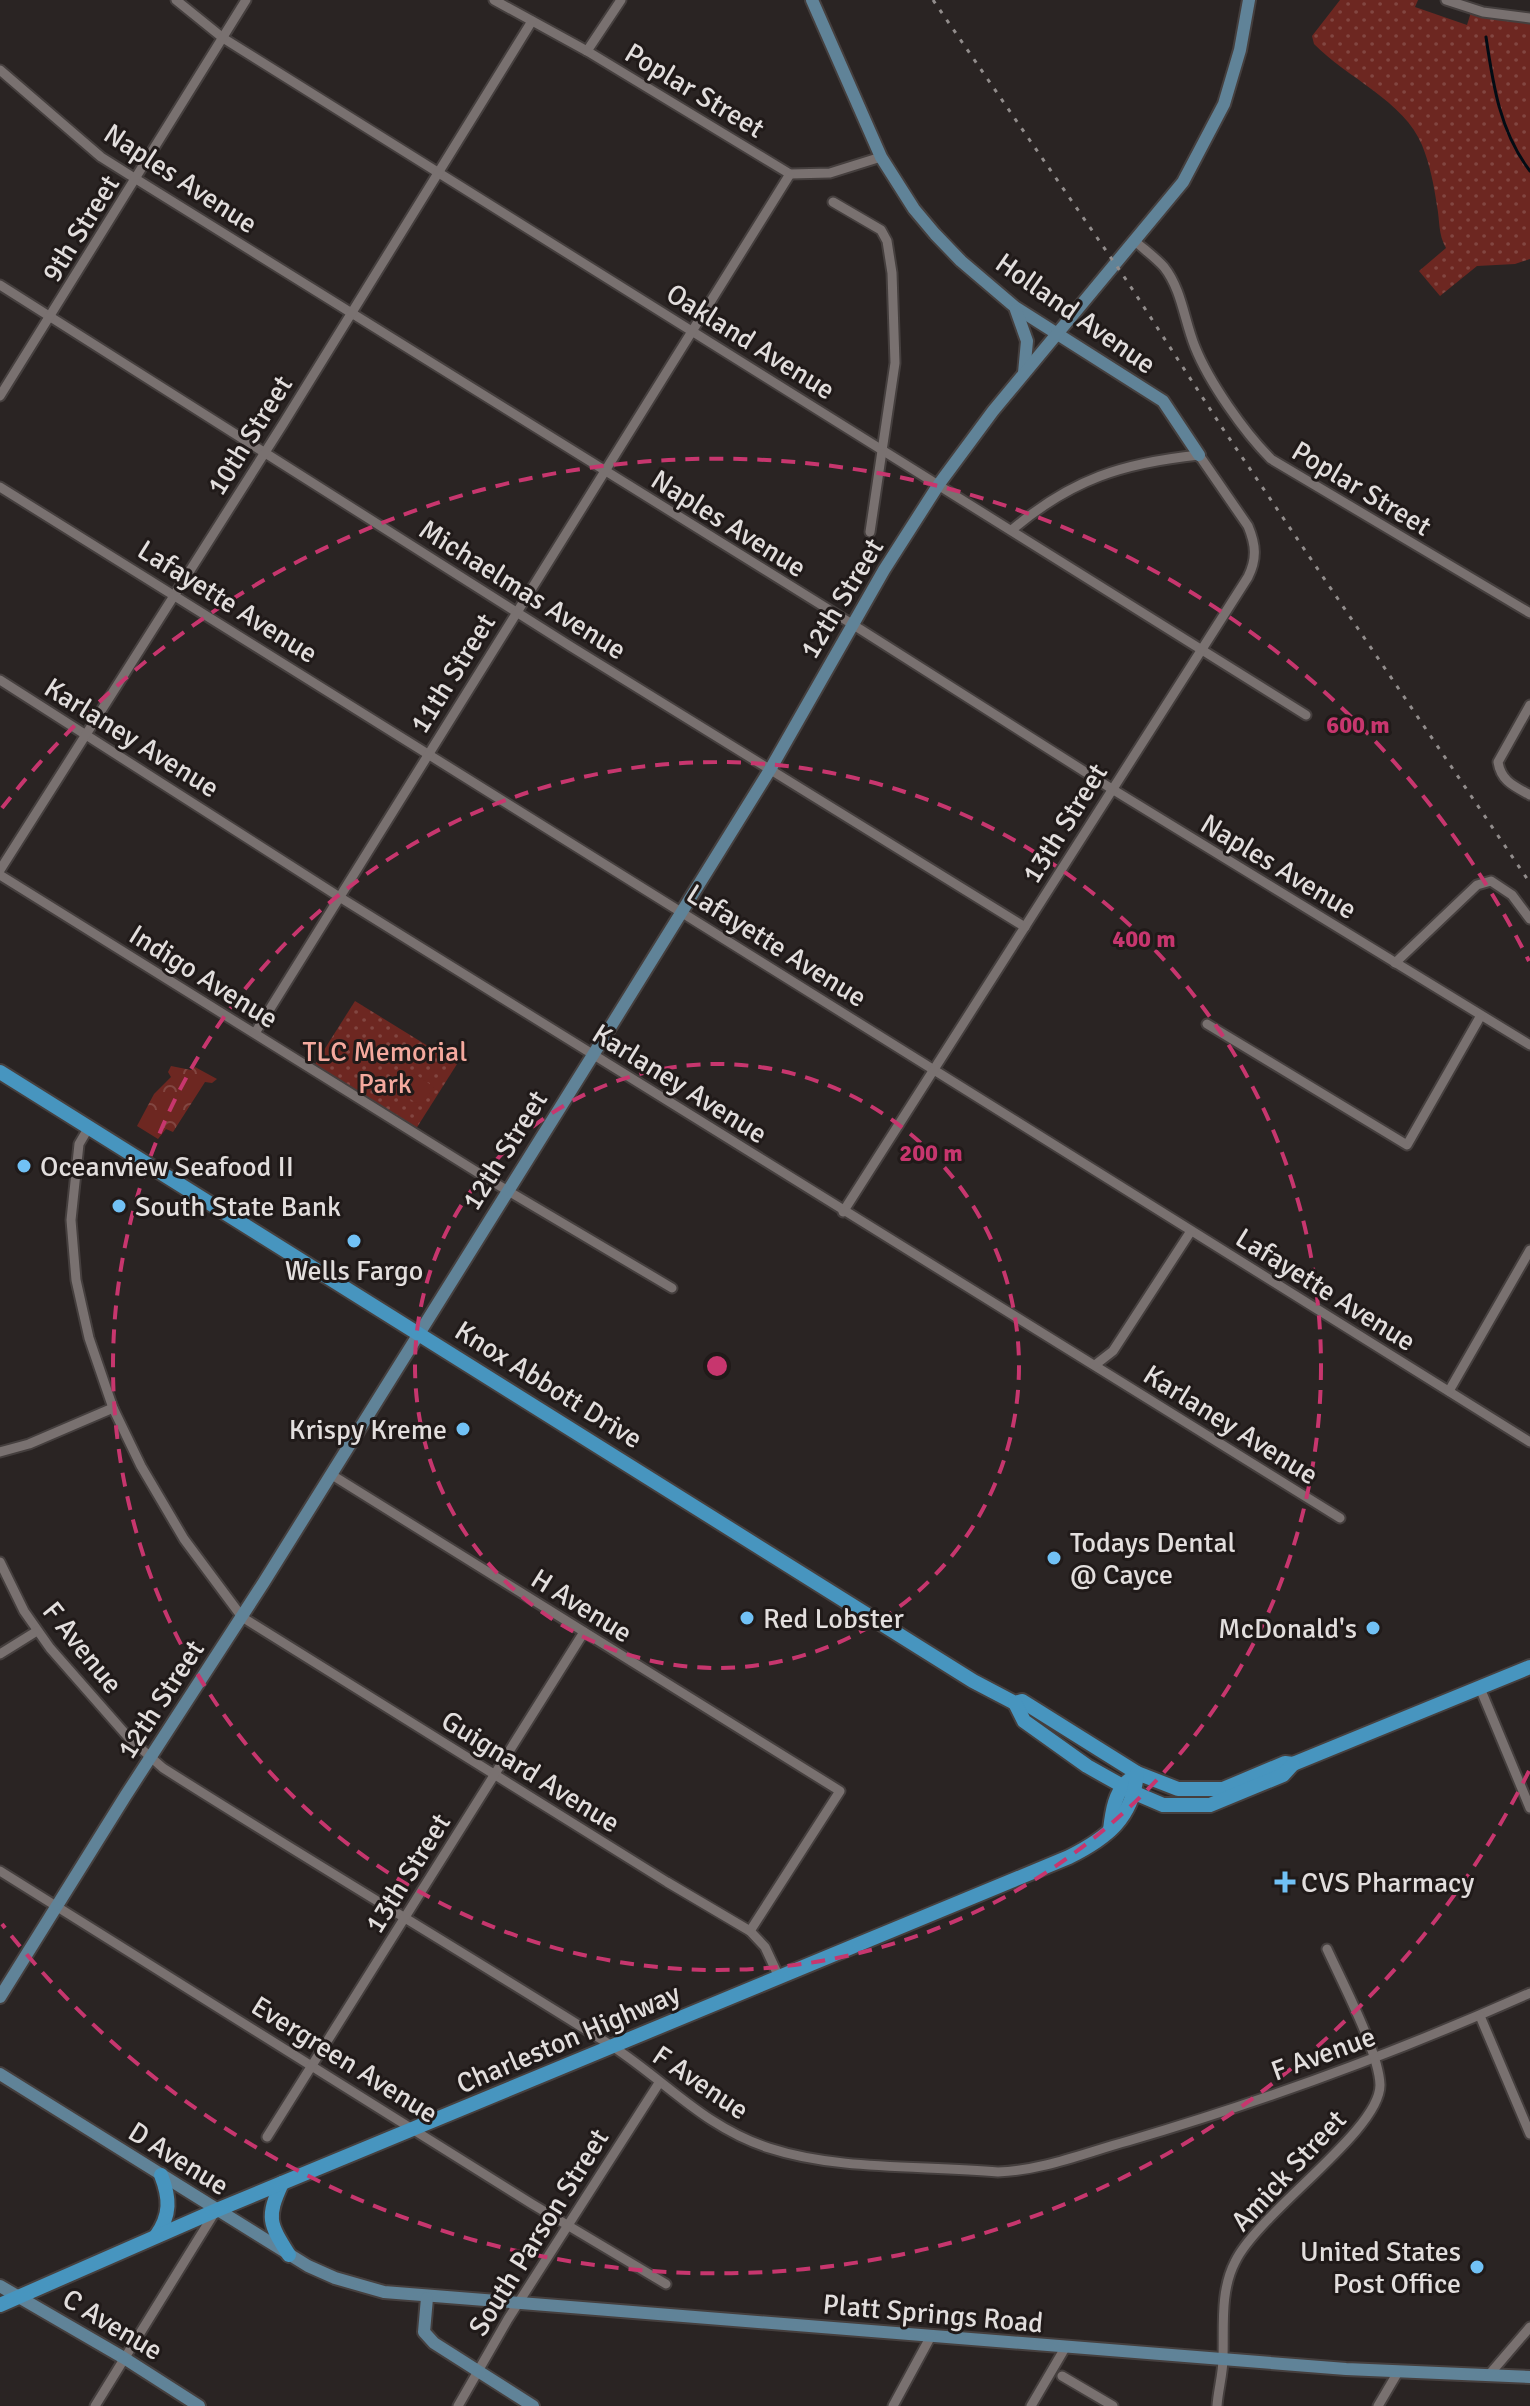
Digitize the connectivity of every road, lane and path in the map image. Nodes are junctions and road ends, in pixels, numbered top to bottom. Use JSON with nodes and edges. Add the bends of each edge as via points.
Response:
{"nodes":[{"id":1,"x":176,"y":0,"type":"edge"},
{"id":2,"x":246,"y":0,"type":"edge"},
{"id":3,"x":621,"y":0,"type":"edge"},
{"id":4,"x":812,"y":0,"type":"edge"},
{"id":5,"x":1249,"y":0,"type":"edge"},
{"id":6,"x":1446,"y":0,"type":"edge"},
{"id":7,"x":497,"y":1,"type":"edge"},
{"id":8,"x":1530,"y":18,"type":"edge"},
{"id":9,"x":532,"y":21,"type":"junction"},
{"id":10,"x":223,"y":38,"type":"junction"},
{"id":11,"x":587,"y":51,"type":"junction"},
{"id":12,"x":0,"y":70,"type":"edge"},
{"id":13,"x":881,"y":157,"type":"junction"},
{"id":14,"x":438,"y":172,"type":"junction"},
{"id":15,"x":790,"y":174,"type":"junction"},
{"id":16,"x":136,"y":179,"type":"junction"},
{"id":17,"x":833,"y":202,"type":"dead end"},
{"id":18,"x":1136,"y":242,"type":"junction"},
{"id":19,"x":0,"y":285,"type":"edge"},
{"id":20,"x":1015,"y":307,"type":"junction"},
{"id":21,"x":350,"y":312,"type":"junction"},
{"id":22,"x":50,"y":317,"type":"junction"},
{"id":23,"x":692,"y":330,"type":"junction"},
{"id":24,"x":1057,"y":335,"type":"junction"},
{"id":25,"x":1024,"y":375,"type":"junction"},
{"id":26,"x":0,"y":396,"type":"edge"},
{"id":27,"x":884,"y":450,"type":"junction"},
{"id":28,"x":264,"y":452,"type":"junction"},
{"id":29,"x":1199,"y":455,"type":"junction"},
{"id":30,"x":605,"y":471,"type":"junction"},
{"id":31,"x":939,"y":484,"type":"junction"},
{"id":32,"x":0,"y":487,"type":"edge"},
{"id":33,"x":1013,"y":529,"type":"junction"},
{"id":34,"x":870,"y":532,"type":"dead end"},
{"id":35,"x":174,"y":594,"type":"junction"},
{"id":36,"x":517,"y":612,"type":"junction"},
{"id":37,"x":1530,"y":613,"type":"edge"},
{"id":38,"x":852,"y":624,"type":"junction"},
{"id":39,"x":1201,"y":648,"type":"junction"},
{"id":40,"x":0,"y":680,"type":"edge"},
{"id":41,"x":1530,"y":705,"type":"edge"},
{"id":42,"x":1306,"y":715,"type":"dead end"},
{"id":43,"x":85,"y":734,"type":"junction"},
{"id":44,"x":428,"y":752,"type":"junction"},
{"id":45,"x":771,"y":768,"type":"junction"},
{"id":46,"x":1112,"y":789,"type":"junction"},
{"id":47,"x":1530,"y":795,"type":"edge"},
{"id":48,"x":0,"y":872,"type":"edge"},
{"id":49,"x":341,"y":898,"type":"junction"},
{"id":50,"x":682,"y":912,"type":"junction"},
{"id":51,"x":1530,"y":919,"type":"edge"},
{"id":52,"x":1025,"y":927,"type":"junction"},
{"id":53,"x":1395,"y":963,"type":"junction"},
{"id":54,"x":1480,"y":1017,"type":"junction"},
{"id":55,"x":1207,"y":1024,"type":"dead end"},
{"id":56,"x":255,"y":1033,"type":"junction"},
{"id":57,"x":1530,"y":1045,"type":"edge"},
{"id":58,"x":593,"y":1055,"type":"junction"},
{"id":59,"x":935,"y":1070,"type":"junction"},
{"id":60,"x":0,"y":1072,"type":"edge"},
{"id":61,"x":89,"y":1127,"type":"junction"},
{"id":62,"x":507,"y":1190,"type":"junction"},
{"id":63,"x":843,"y":1212,"type":"junction"},
{"id":64,"x":1191,"y":1231,"type":"junction"},
{"id":65,"x":1530,"y":1250,"type":"edge"},
{"id":66,"x":672,"y":1288,"type":"dead end"},
{"id":67,"x":418,"y":1333,"type":"junction"},
{"id":68,"x":1095,"y":1365,"type":"junction"},
{"id":69,"x":1449,"y":1391,"type":"junction"},
{"id":70,"x":113,"y":1408,"type":"junction"},
{"id":71,"x":1530,"y":1442,"type":"edge"},
{"id":72,"x":0,"y":1452,"type":"edge"},
{"id":73,"x":332,"y":1475,"type":"junction"},
{"id":74,"x":1340,"y":1518,"type":"dead end"},
{"id":75,"x":0,"y":1562,"type":"edge"},
{"id":76,"x":242,"y":1617,"type":"junction"},
{"id":77,"x":37,"y":1631,"type":"junction"},
{"id":78,"x":584,"y":1632,"type":"junction"},
{"id":79,"x":0,"y":1654,"type":"edge"},
{"id":80,"x":1530,"y":1667,"type":"edge"},
{"id":81,"x":1480,"y":1688,"type":"junction"},
{"id":82,"x":1015,"y":1703,"type":"junction"},
{"id":83,"x":151,"y":1757,"type":"junction"},
{"id":84,"x":1293,"y":1764,"type":"junction"},
{"id":85,"x":1137,"y":1773,"type":"junction"},
{"id":86,"x":494,"y":1774,"type":"junction"},
{"id":87,"x":1129,"y":1789,"type":"junction"},
{"id":88,"x":1530,"y":1808,"type":"edge"},
{"id":89,"x":0,"y":1871,"type":"edge"},
{"id":90,"x":56,"y":1906,"type":"junction"},
{"id":91,"x":404,"y":1919,"type":"junction"},
{"id":92,"x":750,"y":1931,"type":"junction"},
{"id":93,"x":1327,"y":1949,"type":"dead end"},
{"id":94,"x":779,"y":1977,"type":"junction"},
{"id":95,"x":1530,"y":1993,"type":"edge"},
{"id":96,"x":0,"y":1997,"type":"edge"},
{"id":97,"x":1480,"y":2016,"type":"junction"},
{"id":98,"x":614,"y":2048,"type":"junction"},
{"id":99,"x":1374,"y":2058,"type":"junction"},
{"id":100,"x":313,"y":2066,"type":"junction"},
{"id":101,"x":0,"y":2074,"type":"edge"},
{"id":102,"x":659,"y":2083,"type":"junction"},
{"id":103,"x":415,"y":2130,"type":"junction"},
{"id":104,"x":1530,"y":2134,"type":"edge"},
{"id":105,"x":267,"y":2137,"type":"dead end"},
{"id":106,"x":161,"y":2175,"type":"junction"},
{"id":107,"x":282,"y":2183,"type":"junction"},
{"id":108,"x":217,"y":2210,"type":"junction"},
{"id":109,"x":567,"y":2225,"type":"junction"},
{"id":110,"x":156,"y":2236,"type":"junction"},
{"id":111,"x":289,"y":2255,"type":"junction"},
{"id":112,"x":335,"y":2278,"type":"joint"},
{"id":113,"x":666,"y":2284,"type":"dead end"},
{"id":114,"x":0,"y":2286,"type":"edge"},
{"id":115,"x":21,"y":2296,"type":"junction"},
{"id":116,"x":427,"y":2298,"type":"junction"},
{"id":117,"x":518,"y":2304,"type":"junction"},
{"id":118,"x":0,"y":2305,"type":"edge"},
{"id":119,"x":1530,"y":2327,"type":"edge"},
{"id":120,"x":931,"y":2336,"type":"junction"},
{"id":121,"x":1065,"y":2348,"type":"junction"},
{"id":122,"x":124,"y":2358,"type":"junction"},
{"id":123,"x":1223,"y":2360,"type":"junction"},
{"id":124,"x":477,"y":2371,"type":"junction"},
{"id":125,"x":1398,"y":2372,"type":"junction"},
{"id":126,"x":1062,"y":2376,"type":"dead end"},
{"id":127,"x":1488,"y":2376,"type":"junction"},
{"id":128,"x":1530,"y":2377,"type":"edge"},
{"id":129,"x":95,"y":2406,"type":"edge"},
{"id":130,"x":199,"y":2406,"type":"edge"},
{"id":131,"x":458,"y":2406,"type":"edge"},
{"id":132,"x":533,"y":2406,"type":"edge"},
{"id":133,"x":893,"y":2406,"type":"edge"},
{"id":134,"x":1031,"y":2406,"type":"edge"},
{"id":135,"x":1113,"y":2406,"type":"edge"},
{"id":136,"x":1217,"y":2406,"type":"edge"},
{"id":137,"x":1378,"y":2406,"type":"edge"}],
"edges":[{"from":1,"to":10,"type":"street","name":"Oakland Avenue"},
{"from":2,"to":10,"type":"street","name":"9th Street"},
{"from":3,"to":11,"type":"street"},
{"from":4,"to":13,"type":"main road","name":"Holland Avenue"},
{"from":5,"to":18,"type":"main road","name":"12th Street","via":[[1224,104],[1183,182]]},
{"from":6,"to":8,"type":"street"},
{"from":7,"to":9,"type":"street","name":"Poplar Street"},
{"from":9,"to":11,"type":"street","name":"Poplar Street"},
{"from":9,"to":14,"type":"street","name":"10th Street"},
{"from":10,"to":14,"type":"street","name":"Oakland Avenue"},
{"from":10,"to":16,"type":"street","name":"9th Street"},
{"from":11,"to":15,"type":"street","name":"Poplar Street"},
{"from":12,"to":16,"type":"street","name":"Naples Avenue","via":[[101,157]]},
{"from":13,"to":15,"type":"street","via":[[830,173]]},
{"from":13,"to":20,"type":"main road","name":"Holland Avenue","via":[[935,234]]},
{"from":14,"to":21,"type":"street","name":"10th Street"},
{"from":14,"to":23,"type":"street","name":"Oakland Avenue"},
{"from":15,"to":23,"type":"street","name":"11th Street"},
{"from":16,"to":21,"type":"street","name":"Naples Avenue"},
{"from":16,"to":22,"type":"street","name":"9th Street"},
{"from":17,"to":27,"type":"street","via":[[873,223],[887,241],[895,363]]},
{"from":18,"to":24,"type":"main road","name":"12th Street"},
{"from":18,"to":37,"type":"street","name":"Poplar Street","via":[[1163,265],[1208,374],[1271,459]]},
{"from":19,"to":22,"type":"street","name":"Michaelmas Avenue"},
{"from":20,"to":24,"type":"main road","name":"Holland Avenue"},
{"from":20,"to":25,"type":"main road","via":[[1027,341]]},
{"from":21,"to":28,"type":"street","name":"10th Street"},
{"from":21,"to":30,"type":"street","name":"Naples Avenue"},
{"from":22,"to":26,"type":"street","name":"9th Street"},
{"from":22,"to":28,"type":"street","name":"Michaelmas Avenue"},
{"from":23,"to":27,"type":"street","name":"Oakland Avenue"},
{"from":23,"to":30,"type":"street","name":"11th Street"},
{"from":24,"to":25,"type":"main road","name":"12th Street"},
{"from":24,"to":29,"type":"main road","name":"Holland Avenue","via":[[1163,401]]},
{"from":25,"to":31,"type":"main road","name":"12th Street"},
{"from":27,"to":31,"type":"street","name":"Oakland Avenue"},
{"from":27,"to":34,"type":"street"},
{"from":28,"to":35,"type":"street","name":"10th Street"},
{"from":28,"to":36,"type":"street","name":"Michaelmas Avenue"},
{"from":29,"to":33,"type":"street","via":[[1084,482],[1055,496]]},
{"from":29,"to":39,"type":"street","name":"13th Street","via":[[1248,526],[1255,558]]},
{"from":30,"to":36,"type":"street","name":"11th Street"},
{"from":30,"to":38,"type":"street","name":"Naples Avenue"},
{"from":31,"to":33,"type":"street","name":"Oakland Avenue"},
{"from":31,"to":38,"type":"main road","name":"12th Street"},
{"from":32,"to":35,"type":"street","name":"Lafayette Avenue"},
{"from":33,"to":39,"type":"street","name":"Oakland Avenue"},
{"from":35,"to":43,"type":"street","name":"10th Street"},
{"from":35,"to":44,"type":"street","name":"Lafayette Avenue"},
{"from":36,"to":44,"type":"street","name":"11th Street"},
{"from":36,"to":45,"type":"street","name":"Michaelmas Avenue"},
{"from":38,"to":45,"type":"main road","name":"12th Street"},
{"from":38,"to":46,"type":"street","name":"Naples Avenue"},
{"from":39,"to":42,"type":"street","name":"Oakland Avenue"},
{"from":39,"to":46,"type":"street","name":"13th Street"},
{"from":40,"to":43,"type":"street","name":"Karlaney Avenue"},
{"from":41,"to":47,"type":"street","via":[[1498,762],[1507,781]]},
{"from":43,"to":48,"type":"street","name":"10th Street"},
{"from":43,"to":49,"type":"street","name":"Karlaney Avenue"},
{"from":44,"to":49,"type":"street","name":"11th Street"},
{"from":44,"to":50,"type":"street","name":"Lafayette Avenue"},
{"from":45,"to":50,"type":"main road","name":"12th Street"},
{"from":45,"to":52,"type":"street","name":"Michaelmas Avenue"},
{"from":46,"to":52,"type":"street","name":"13th Street"},
{"from":46,"to":53,"type":"street","name":"Naples Avenue"},
{"from":48,"to":56,"type":"street","name":"Indigo Avenue"},
{"from":49,"to":56,"type":"street","name":"11th Street"},
{"from":49,"to":58,"type":"street","name":"Karlaney Avenue"},
{"from":50,"to":58,"type":"main road","name":"12th Street"},
{"from":50,"to":59,"type":"street","name":"Lafayette Avenue"},
{"from":51,"to":53,"type":"street","via":[[1512,895],[1491,881],[1477,885]]},
{"from":52,"to":59,"type":"street","name":"13th Street"},
{"from":53,"to":54,"type":"street","name":"Naples Avenue"},
{"from":54,"to":55,"type":"street","via":[[1407,1145]]},
{"from":54,"to":57,"type":"street","name":"Naples Avenue"},
{"from":56,"to":62,"type":"street","name":"Indigo Avenue"},
{"from":58,"to":62,"type":"main road","name":"12th Street"},
{"from":58,"to":63,"type":"street","name":"Karlaney Avenue"},
{"from":59,"to":63,"type":"street","name":"13th Street"},
{"from":59,"to":64,"type":"street","name":"Lafayette Avenue"},
{"from":60,"to":61,"type":"main road","name":"Knox Abbott Drive"},
{"from":61,"to":67,"type":"main road","name":"Knox Abbott Drive"},
{"from":61,"to":70,"type":"street","via":[[76,1162],[71,1244],[80,1303]]},
{"from":62,"to":66,"type":"street","name":"Indigo Avenue"},
{"from":62,"to":67,"type":"main road","name":"12th Street"},
{"from":63,"to":68,"type":"street","name":"Karlaney Avenue"},
{"from":64,"to":68,"type":"street","via":[[1113,1351]]},
{"from":64,"to":69,"type":"street","name":"Lafayette Avenue"},
{"from":65,"to":69,"type":"street"},
{"from":67,"to":73,"type":"main road","name":"12th Street"},
{"from":67,"to":82,"type":"main road","name":"Knox Abbott Drive"},
{"from":68,"to":74,"type":"street","name":"Karlaney Avenue"},
{"from":69,"to":71,"type":"street","name":"Lafayette Avenue"},
{"from":70,"to":72,"type":"street"},
{"from":70,"to":76,"type":"street","via":[[174,1523]]},
{"from":73,"to":76,"type":"main road","name":"12th Street"},
{"from":73,"to":78,"type":"street","name":"H Avenue"},
{"from":75,"to":77,"type":"street","name":"F Avenue"},
{"from":76,"to":83,"type":"main road","name":"12th Street"},
{"from":76,"to":86,"type":"street","name":"Guignard Avenue"},
{"from":77,"to":79,"type":"street"},
{"from":77,"to":83,"type":"street","name":"F Avenue","via":[[119,1728]]},
{"from":78,"to":86,"type":"street","name":"13th Street"},
{"from":78,"to":92,"type":"street","name":"H Avenue","via":[[840,1791]]},
{"from":80,"to":81,"type":"main road"},
{"from":81,"to":84,"type":"main road"},
{"from":81,"to":88,"type":"street"},
{"from":82,"to":85,"type":"main road","name":"Knox Abbott Drive","via":[[1022,1701]]},
{"from":82,"to":87,"type":"main road","via":[[1024,1721]]},
{"from":83,"to":90,"type":"main road","name":"12th Street"},
{"from":83,"to":91,"type":"street","name":"F Avenue"},
{"from":84,"to":85,"type":"main road","via":[[1223,1789],[1178,1789]]},
{"from":84,"to":87,"type":"main road","via":[[1283,1775],[1210,1805],[1163,1805]]},
{"from":85,"to":87,"type":"main road"},
{"from":86,"to":91,"type":"street","name":"13th Street"},
{"from":86,"to":92,"type":"street","name":"Guignard Avenue"},
{"from":87,"to":94,"type":"main road","name":"Charleston Highway","via":[[1111,1814],[1110,1834],[1069,1857]]},
{"from":89,"to":90,"type":"street","name":"Evergreen Avenue"},
{"from":90,"to":96,"type":"main road","name":"12th Street"},
{"from":90,"to":100,"type":"street","name":"Evergreen Avenue"},
{"from":91,"to":98,"type":"street","name":"F Avenue"},
{"from":91,"to":100,"type":"street","name":"13th Street"},
{"from":92,"to":94,"type":"street","name":"Guignard Avenue","via":[[765,1947]]},
{"from":93,"to":99,"type":"street","name":"Amick Street"},
{"from":94,"to":98,"type":"main road","name":"Charleston Highway"},
{"from":95,"to":97,"type":"street","name":"F Avenue"},
{"from":97,"to":99,"type":"street","name":"F Avenue"},
{"from":97,"to":104,"type":"street"},
{"from":98,"to":102,"type":"street","name":"F Avenue"},
{"from":98,"to":103,"type":"main road","name":"Charleston Highway"},
{"from":99,"to":102,"type":"street","name":"F Avenue","via":[[1181,2126],[1055,2164],[998,2172],[817,2158],[770,2148],[725,2130]]},
{"from":99,"to":123,"type":"street","name":"Amick Street","via":[[1379,2095],[1368,2117],[1236,2258],[1226,2287]]},
{"from":100,"to":103,"type":"street","name":"Evergreen Avenue"},
{"from":100,"to":105,"type":"street","name":"13th Street"},
{"from":101,"to":106,"type":"main road","name":"D Avenue"},
{"from":102,"to":109,"type":"street","name":"South Parson Street"},
{"from":103,"to":107,"type":"main road","name":"Charleston Highway"},
{"from":103,"to":109,"type":"street","name":"Evergreen Avenue"},
{"from":106,"to":108,"type":"main road","name":"D Avenue"},
{"from":106,"to":110,"type":"main road","via":[[169,2210]]},
{"from":107,"to":108,"type":"main road","name":"Charleston Highway"},
{"from":107,"to":111,"type":"main road","via":[[270,2209],[274,2231]]},
{"from":108,"to":110,"type":"main road","name":"Charleston Highway"},
{"from":108,"to":111,"type":"main road","name":"D Avenue"},
{"from":108,"to":122,"type":"street"},
{"from":109,"to":113,"type":"street","name":"Evergreen Avenue"},
{"from":109,"to":117,"type":"street","name":"South Parson Street"},
{"from":110,"to":115,"type":"main road","name":"Charleston Highway"},
{"from":111,"to":112,"type":"main road","name":"D Avenue"},
{"from":112,"to":116,"type":"main road","name":"Platt Springs Road"},
{"from":114,"to":115,"type":"main road","name":"C Avenue"},
{"from":115,"to":118,"type":"main road","name":"Charleston Highway"},
{"from":115,"to":122,"type":"main road","name":"C Avenue"},
{"from":116,"to":117,"type":"main road","name":"Platt Springs Road"},
{"from":116,"to":124,"type":"main road","via":[[424,2332]]},
{"from":117,"to":120,"type":"main road","name":"Platt Springs Road"},
{"from":117,"to":124,"type":"street","name":"South Parson Street"},
{"from":119,"to":127,"type":"street"},
{"from":120,"to":121,"type":"main road","name":"Platt Springs Road"},
{"from":120,"to":133,"type":"street"},
{"from":121,"to":123,"type":"main road","name":"Platt Springs Road"},
{"from":121,"to":134,"type":"street"},
{"from":122,"to":129,"type":"street"},
{"from":122,"to":130,"type":"main road","name":"C Avenue"},
{"from":123,"to":125,"type":"main road","name":"Platt Springs Road"},
{"from":123,"to":136,"type":"street","name":"Amick Street"},
{"from":124,"to":131,"type":"street","name":"South Parson Street"},
{"from":124,"to":132,"type":"main road"},
{"from":125,"to":127,"type":"main road","name":"Platt Springs Road"},
{"from":125,"to":137,"type":"street"},
{"from":126,"to":135,"type":"street"},
{"from":127,"to":128,"type":"main road","name":"Platt Springs Road"}]}
